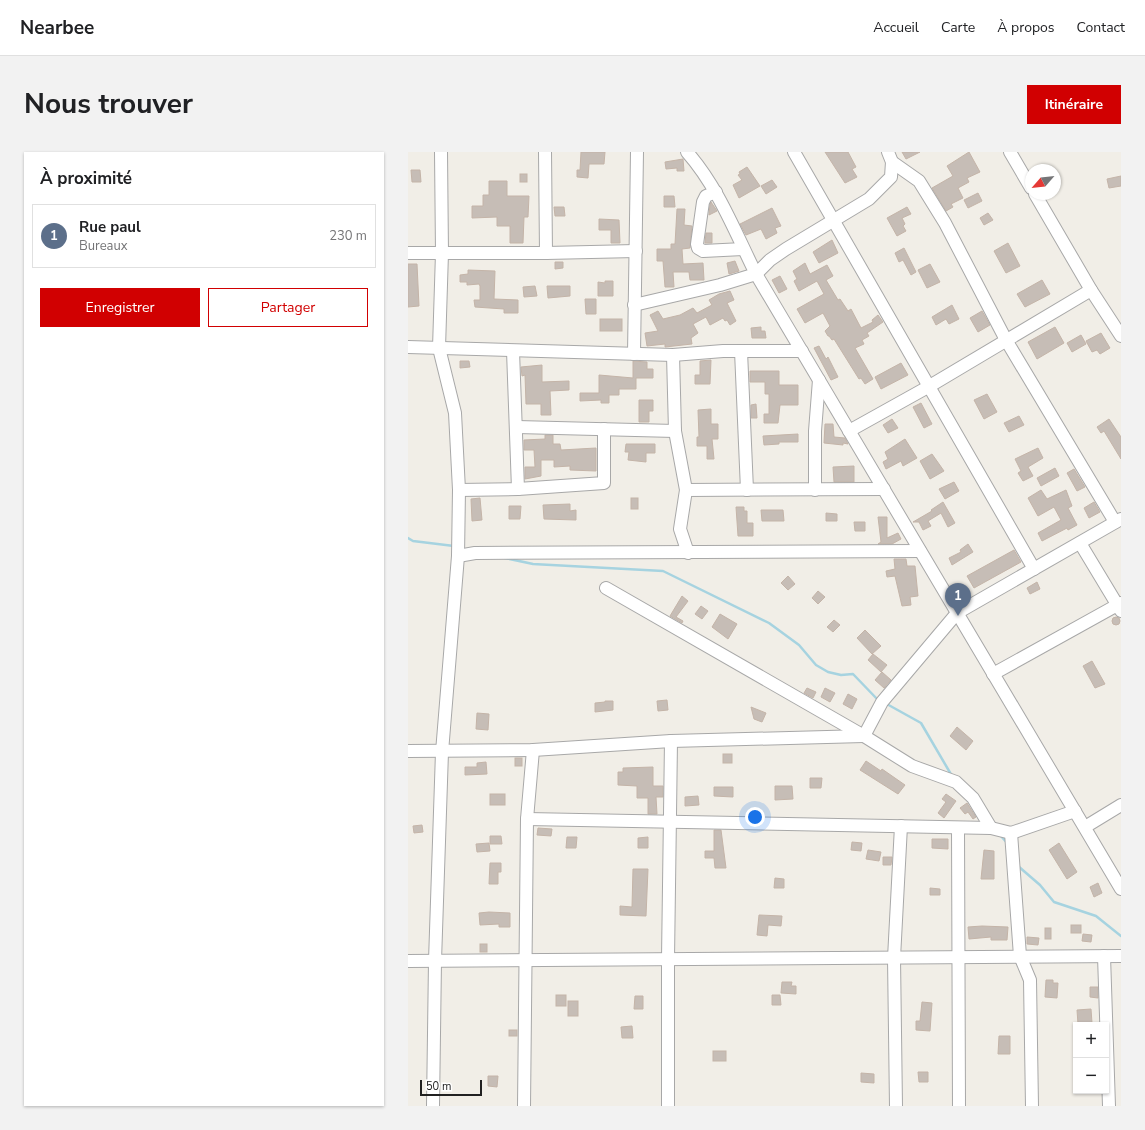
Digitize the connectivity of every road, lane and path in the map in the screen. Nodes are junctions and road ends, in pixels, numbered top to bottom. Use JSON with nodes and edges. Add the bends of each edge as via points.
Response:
{"nodes":[{"id":1,"x":441,"y":152,"type":"edge"},
{"id":2,"x":545,"y":152,"type":"edge"},
{"id":3,"x":637,"y":152,"type":"edge"},
{"id":4,"x":686,"y":152,"type":"edge"},
{"id":5,"x":794,"y":152,"type":"edge"},
{"id":6,"x":1010,"y":152,"type":"edge"},
{"id":7,"x":890,"y":157,"type":"edge"},
{"id":8,"x":1025,"y":178,"type":"edge"},
{"id":9,"x":716,"y":192,"type":"junction"},
{"id":10,"x":1038,"y":200,"type":"edge"},
{"id":11,"x":834,"y":219,"type":"junction"},
{"id":12,"x":743,"y":249,"type":"junction"},
{"id":13,"x":636,"y":251,"type":"junction"},
{"id":14,"x":408,"y":253,"type":"edge"},
{"id":15,"x":442,"y":253,"type":"junction"},
{"id":16,"x":546,"y":254,"type":"junction"},
{"id":17,"x":756,"y":274,"type":"junction"},
{"id":18,"x":1091,"y":290,"type":"junction"},
{"id":19,"x":634,"y":305,"type":"junction"},
{"id":20,"x":1121,"y":336,"type":"edge"},
{"id":21,"x":1006,"y":340,"type":"junction"},
{"id":22,"x":408,"y":347,"type":"edge"},
{"id":23,"x":439,"y":348,"type":"junction"},
{"id":24,"x":513,"y":351,"type":"junction"},
{"id":25,"x":741,"y":351,"type":"junction"},
{"id":26,"x":802,"y":351,"type":"junction"},
{"id":27,"x":634,"y":354,"type":"junction"},
{"id":28,"x":673,"y":355,"type":"junction"},
{"id":29,"x":819,"y":380,"type":"junction"},
{"id":30,"x":928,"y":387,"type":"junction"},
{"id":31,"x":517,"y":427,"type":"junction"},
{"id":32,"x":604,"y":429,"type":"junction"},
{"id":33,"x":675,"y":431,"type":"junction"},
{"id":34,"x":849,"y":431,"type":"junction"},
{"id":35,"x":518,"y":489,"type":"junction"},
{"id":36,"x":884,"y":489,"type":"junction"},
{"id":37,"x":459,"y":490,"type":"junction"},
{"id":38,"x":686,"y":490,"type":"junction"},
{"id":39,"x":747,"y":490,"type":"junction"},
{"id":40,"x":815,"y":490,"type":"junction"},
{"id":41,"x":1118,"y":520,"type":"edge"},
{"id":42,"x":1080,"y":543,"type":"junction"},
{"id":43,"x":920,"y":551,"type":"junction"},
{"id":44,"x":688,"y":553,"type":"junction"},
{"id":45,"x":458,"y":556,"type":"junction"},
{"id":46,"x":1034,"y":569,"type":"junction"},
{"id":47,"x":606,"y":588,"type":"dead end"},
{"id":48,"x":1120,"y":606,"type":"edge"},
{"id":49,"x":957,"y":613,"type":"junction"},
{"id":50,"x":993,"y":674,"type":"junction"},
{"id":51,"x":864,"y":736,"type":"junction"},
{"id":52,"x":671,"y":740,"type":"junction"},
{"id":53,"x":533,"y":750,"type":"junction"},
{"id":54,"x":408,"y":751,"type":"edge"},
{"id":55,"x":442,"y":752,"type":"junction"},
{"id":56,"x":1121,"y":805,"type":"edge"},
{"id":57,"x":1075,"y":811,"type":"junction"},
{"id":58,"x":527,"y":819,"type":"junction"},
{"id":59,"x":670,"y":822,"type":"junction"},
{"id":60,"x":901,"y":826,"type":"junction"},
{"id":61,"x":1085,"y":827,"type":"junction"},
{"id":62,"x":958,"y":828,"type":"junction"},
{"id":63,"x":991,"y":828,"type":"junction"},
{"id":64,"x":1011,"y":833,"type":"junction"},
{"id":65,"x":1121,"y":889,"type":"edge"},
{"id":66,"x":1020,"y":956,"type":"junction"},
{"id":67,"x":1104,"y":956,"type":"junction"},
{"id":68,"x":1121,"y":956,"type":"edge"},
{"id":69,"x":958,"y":957,"type":"junction"},
{"id":70,"x":894,"y":958,"type":"junction"},
{"id":71,"x":668,"y":959,"type":"junction"},
{"id":72,"x":435,"y":960,"type":"junction"},
{"id":73,"x":526,"y":960,"type":"junction"},
{"id":74,"x":408,"y":961,"type":"edge"},
{"id":75,"x":433,"y":1106,"type":"edge"},
{"id":76,"x":524,"y":1106,"type":"edge"},
{"id":77,"x":668,"y":1106,"type":"edge"},
{"id":78,"x":896,"y":1106,"type":"edge"},
{"id":79,"x":959,"y":1106,"type":"edge"},
{"id":80,"x":1032,"y":1106,"type":"edge"},
{"id":81,"x":1109,"y":1106,"type":"edge"}],
"edges":[{"from":1,"to":15,"type":"street"},
{"from":2,"to":16,"type":"street"},
{"from":3,"to":13,"type":"street"},
{"from":4,"to":9,"type":"street","via":[[701,168]]},
{"from":5,"to":11,"type":"street"},
{"from":6,"to":8,"type":"street"},
{"from":7,"to":11,"type":"street","via":[[891,177],[868,199]]},
{"from":7,"to":21,"type":"street","via":[[919,181],[945,223]]},
{"from":9,"to":12,"type":"street"},
{"from":9,"to":12,"type":"street","via":[[704,199],[698,248],[703,251]]},
{"from":10,"to":18,"type":"street"},
{"from":11,"to":17,"type":"street","via":[[770,260]]},
{"from":11,"to":30,"type":"street"},
{"from":12,"to":17,"type":"street"},
{"from":13,"to":16,"type":"street"},
{"from":13,"to":19,"type":"street"},
{"from":14,"to":15,"type":"street"},
{"from":15,"to":16,"type":"street"},
{"from":15,"to":23,"type":"street"},
{"from":17,"to":19,"type":"street"},
{"from":17,"to":26,"type":"street"},
{"from":18,"to":20,"type":"street"},
{"from":18,"to":21,"type":"street"},
{"from":19,"to":27,"type":"street"},
{"from":21,"to":30,"type":"street"},
{"from":21,"to":41,"type":"street"},
{"from":22,"to":23,"type":"street"},
{"from":23,"to":24,"type":"street"},
{"from":23,"to":37,"type":"street","via":[[455,413]]},
{"from":24,"to":27,"type":"street"},
{"from":24,"to":31,"type":"street"},
{"from":25,"to":26,"type":"street"},
{"from":25,"to":28,"type":"street"},
{"from":25,"to":39,"type":"street"},
{"from":26,"to":29,"type":"street"},
{"from":27,"to":28,"type":"street"},
{"from":28,"to":33,"type":"street"},
{"from":29,"to":34,"type":"street"},
{"from":29,"to":40,"type":"street","via":[[815,432]]},
{"from":30,"to":34,"type":"street"},
{"from":30,"to":46,"type":"street"},
{"from":31,"to":32,"type":"street"},
{"from":31,"to":35,"type":"street"},
{"from":32,"to":33,"type":"street"},
{"from":32,"to":35,"type":"street","via":[[604,483]]},
{"from":33,"to":38,"type":"street"},
{"from":34,"to":36,"type":"street"},
{"from":35,"to":37,"type":"street"},
{"from":36,"to":40,"type":"street"},
{"from":36,"to":43,"type":"street"},
{"from":37,"to":45,"type":"street"},
{"from":38,"to":39,"type":"street"},
{"from":38,"to":44,"type":"street","via":[[680,529]]},
{"from":39,"to":40,"type":"street"},
{"from":41,"to":42,"type":"street"},
{"from":42,"to":46,"type":"street"},
{"from":42,"to":48,"type":"street"},
{"from":43,"to":44,"type":"street"},
{"from":43,"to":49,"type":"street"},
{"from":44,"to":45,"type":"street","via":[[475,553]]},
{"from":45,"to":55,"type":"street"},
{"from":46,"to":49,"type":"street"},
{"from":47,"to":51,"type":"street"},
{"from":48,"to":50,"type":"street"},
{"from":49,"to":50,"type":"street"},
{"from":49,"to":51,"type":"street","via":[[882,702]]},
{"from":50,"to":57,"type":"street"},
{"from":51,"to":52,"type":"street"},
{"from":51,"to":63,"type":"street","via":[[912,766],[956,782],[973,798]]},
{"from":52,"to":53,"type":"street"},
{"from":52,"to":59,"type":"street"},
{"from":53,"to":55,"type":"street"},
{"from":53,"to":58,"type":"street"},
{"from":54,"to":55,"type":"street"},
{"from":55,"to":72,"type":"street"},
{"from":56,"to":61,"type":"street"},
{"from":57,"to":61,"type":"street"},
{"from":57,"to":64,"type":"street"},
{"from":58,"to":59,"type":"street"},
{"from":58,"to":73,"type":"street"},
{"from":59,"to":60,"type":"street"},
{"from":59,"to":71,"type":"street"},
{"from":60,"to":62,"type":"street"},
{"from":60,"to":70,"type":"street"},
{"from":61,"to":65,"type":"street"},
{"from":62,"to":63,"type":"street"},
{"from":62,"to":69,"type":"street"},
{"from":63,"to":64,"type":"street"},
{"from":64,"to":66,"type":"street"},
{"from":66,"to":67,"type":"street"},
{"from":66,"to":69,"type":"street"},
{"from":66,"to":80,"type":"street","via":[[1030,980]]},
{"from":67,"to":68,"type":"street"},
{"from":67,"to":81,"type":"street"},
{"from":69,"to":70,"type":"street"},
{"from":69,"to":79,"type":"street"},
{"from":70,"to":71,"type":"street"},
{"from":70,"to":78,"type":"street"},
{"from":71,"to":73,"type":"street"},
{"from":71,"to":77,"type":"street"},
{"from":72,"to":73,"type":"street"},
{"from":72,"to":74,"type":"street"},
{"from":72,"to":75,"type":"street"},
{"from":73,"to":76,"type":"street"}]}
